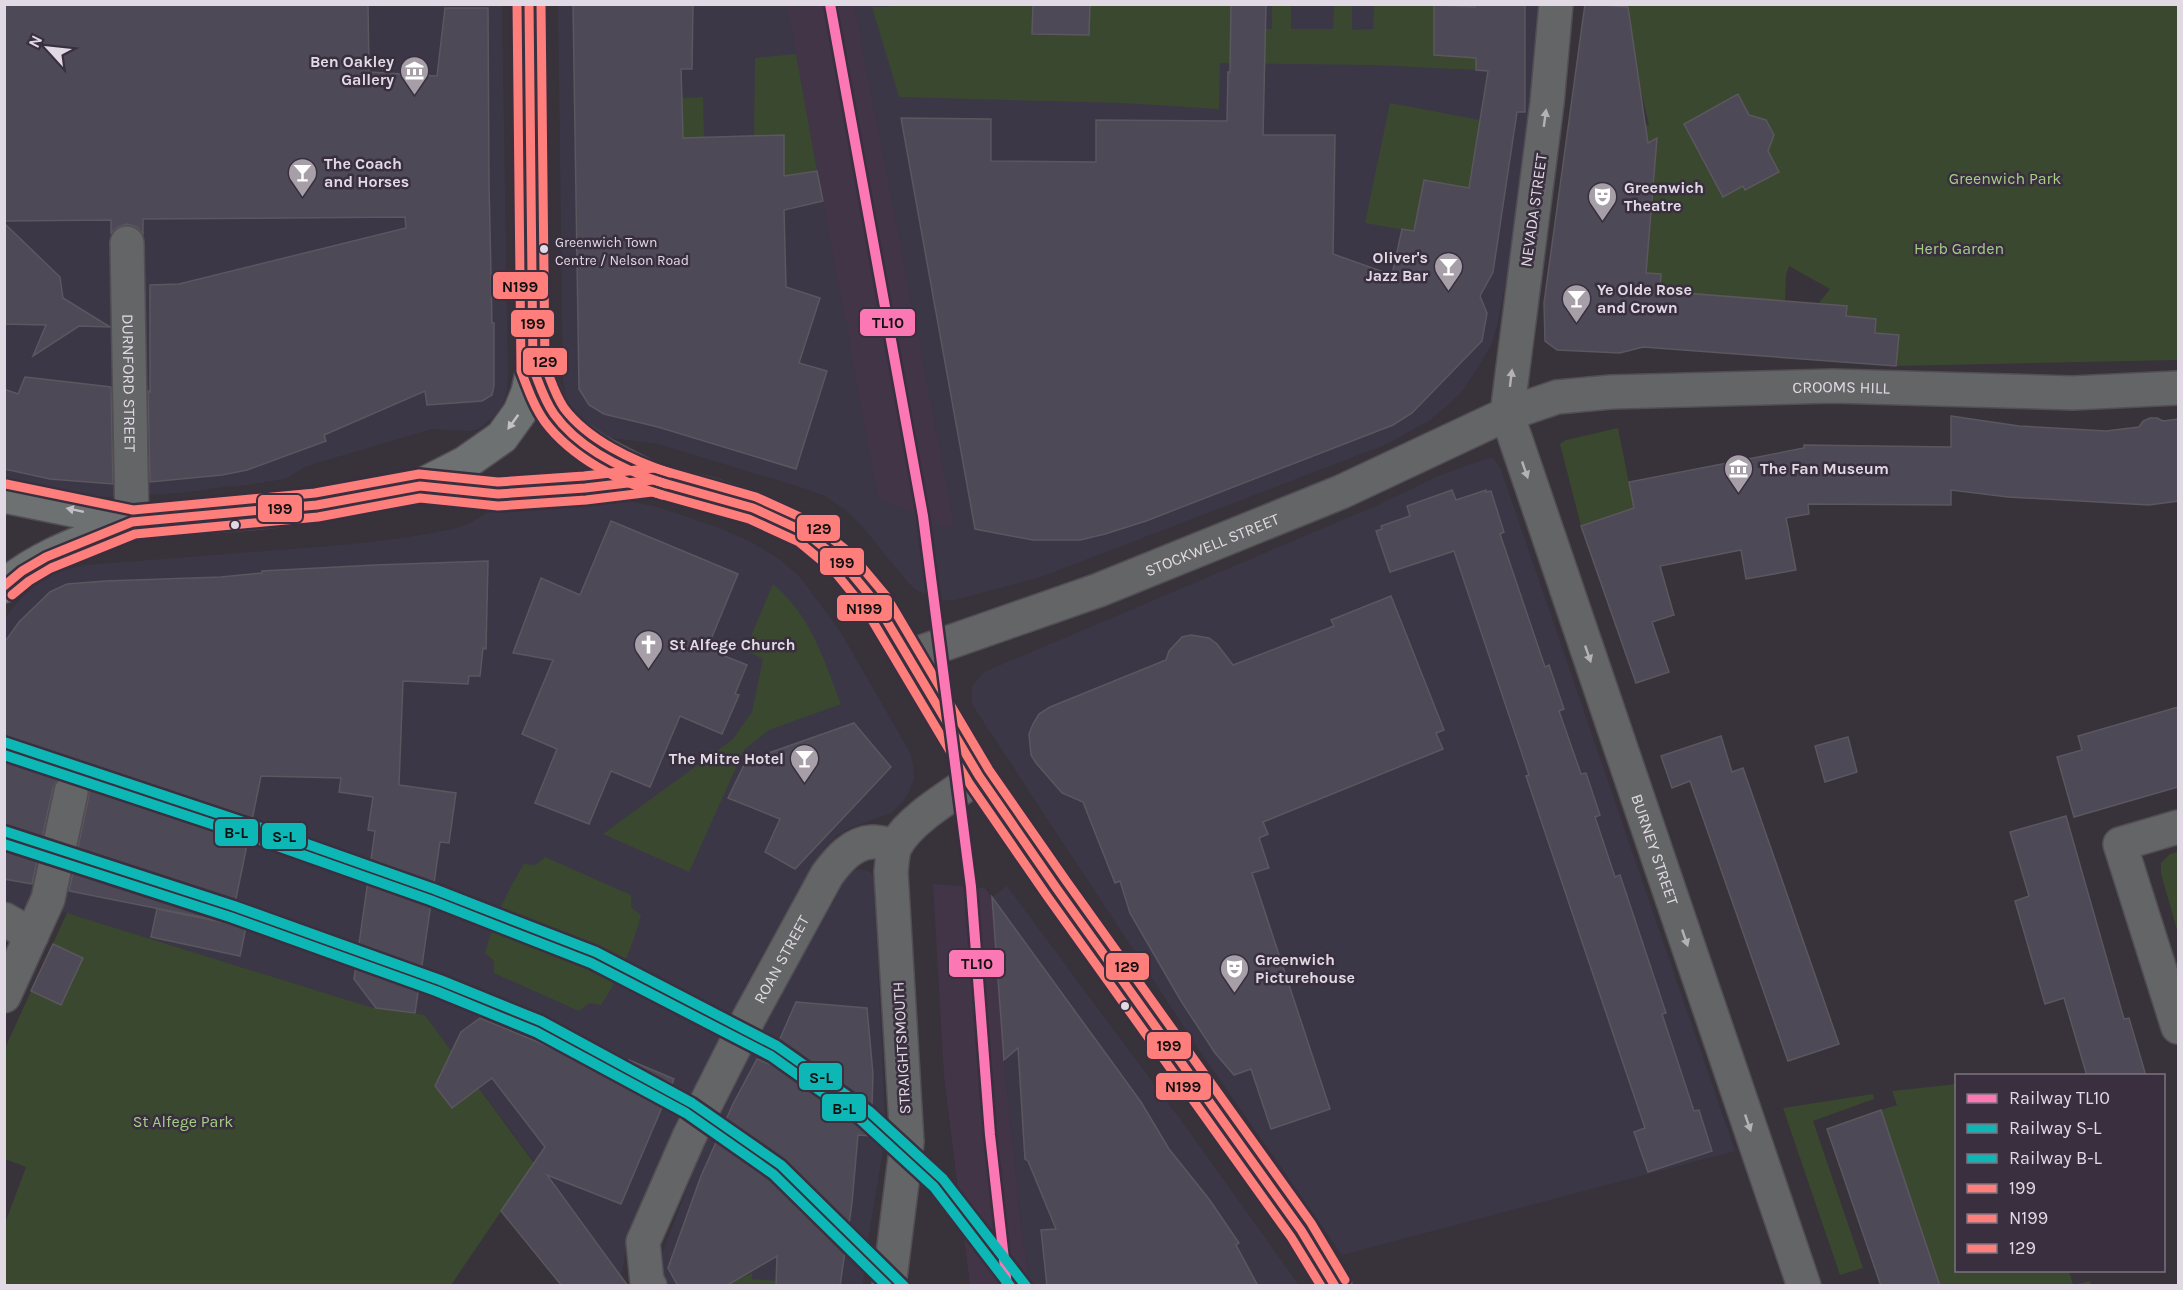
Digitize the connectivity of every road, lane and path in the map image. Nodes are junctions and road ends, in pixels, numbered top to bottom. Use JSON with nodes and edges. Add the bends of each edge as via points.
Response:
{"nodes":[{"id":1,"x":529,"y":4,"type":"edge"},
{"id":2,"x":1556,"y":4,"type":"edge"},
{"id":3,"x":128,"y":243,"type":"dead end"},
{"id":4,"x":532,"y":368,"type":"junction"},
{"id":5,"x":2178,"y":388,"type":"edge"},
{"id":6,"x":1506,"y":414,"type":"junction"},
{"id":7,"x":653,"y":480,"type":"junction"},
{"id":8,"x":420,"y":486,"type":"junction"},
{"id":9,"x":4,"y":496,"type":"edge"},
{"id":10,"x":132,"y":522,"type":"junction"},
{"id":11,"x":4,"y":586,"type":"edge"},
{"id":12,"x":909,"y":656,"type":"junction"},
{"id":13,"x":979,"y":776,"type":"junction"},
{"id":14,"x":71,"y":792,"type":"dead end"},
{"id":15,"x":2178,"y":826,"type":"edge"},
{"id":16,"x":896,"y":846,"type":"junction"},
{"id":17,"x":19,"y":938,"type":"edge"},
{"id":18,"x":4,"y":996,"type":"edge"},
{"id":19,"x":2178,"y":1027,"type":"edge"},
{"id":20,"x":647,"y":1284,"type":"edge"},
{"id":21,"x":889,"y":1286,"type":"edge"},
{"id":22,"x":1335,"y":1286,"type":"edge"},
{"id":23,"x":1804,"y":1286,"type":"edge"}],
"edges":[{"from":1,"to":4,"type":"main road"},
{"from":6,"to":2,"type":"street","name":"NEVADA STREET","one_way":true,"via":[[1547,103]]},
{"from":3,"to":10,"type":"street","name":"DURNFORD STREET"},
{"from":4,"to":7,"type":"main road","via":[[553,413],[571,434]]},
{"from":4,"to":8,"type":"main road","one_way":true,"via":[[520,412],[502,437],[465,463]]},
{"from":5,"to":6,"type":"street","name":"CROOMS HILL","via":[[2073,393],[1833,386],[1623,391],[1557,397]]},
{"from":6,"to":12,"type":"street","name":"STOCKWELL STREET","via":[[1341,492],[1229,538],[1099,590]]},
{"from":6,"to":23,"type":"street","name":"BURNEY STREET","one_way":true},
{"from":7,"to":8,"type":"main road","via":[[498,494]]},
{"from":7,"to":12,"type":"main road","via":[[753,508],[805,532],[842,562],[876,603]]},
{"from":8,"to":10,"type":"main road","via":[[317,505]]},
{"from":10,"to":9,"type":"main road","one_way":true},
{"from":10,"to":11,"type":"main road","via":[[46,557]]},
{"from":12,"to":13,"type":"main road"},
{"from":13,"to":16,"type":"street","via":[[917,822]]},
{"from":13,"to":22,"type":"main road","via":[[1300,1230]]},
{"from":14,"to":17,"type":"street","via":[[48,899]]},
{"from":15,"to":19,"type":"street","via":[[2120,844]]},
{"from":16,"to":20,"type":"street","name":"ROAN STREET","via":[[872,842],[857,846],[844,854],[827,875],[688,1137],[643,1242]]},
{"from":16,"to":21,"type":"street","name":"STRAIGHTSMOUTH","via":[[891,872],[907,1142]]},
{"from":17,"to":18,"type":"street"}]}
